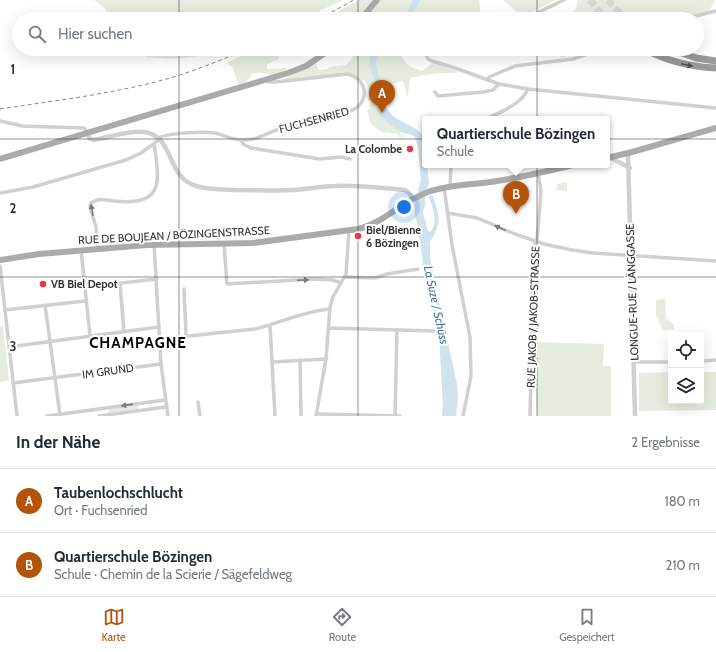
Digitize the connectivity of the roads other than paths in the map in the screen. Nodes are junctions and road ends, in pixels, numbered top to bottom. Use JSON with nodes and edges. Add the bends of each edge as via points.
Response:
{"nodes":[{"id":1,"x":378,"y":0,"type":"edge"},
{"id":2,"x":564,"y":0,"type":"edge"},
{"id":3,"x":715,"y":11,"type":"edge"},
{"id":4,"x":367,"y":12,"type":"edge"},
{"id":5,"x":539,"y":12,"type":"edge"},
{"id":6,"x":704,"y":14,"type":"edge"},
{"id":7,"x":321,"y":56,"type":"edge"},
{"id":8,"x":426,"y":56,"type":"edge"},
{"id":9,"x":581,"y":56,"type":"edge"},
{"id":10,"x":660,"y":56,"type":"edge"},
{"id":11,"x":690,"y":56,"type":"edge"},
{"id":12,"x":716,"y":61,"type":"edge"},
{"id":13,"x":716,"y":68,"type":"edge"},
{"id":14,"x":265,"y":80,"type":"junction"},
{"id":15,"x":488,"y":80,"type":"junction"},
{"id":16,"x":500,"y":84,"type":"junction"},
{"id":17,"x":528,"y":90,"type":"junction"},
{"id":18,"x":435,"y":92,"type":"dead end"},
{"id":19,"x":716,"y":108,"type":"edge"},
{"id":20,"x":492,"y":116,"type":"edge"},
{"id":21,"x":0,"y":121,"type":"edge"},
{"id":22,"x":716,"y":128,"type":"edge"},
{"id":23,"x":88,"y":133,"type":"junction"},
{"id":24,"x":159,"y":139,"type":"junction"},
{"id":25,"x":241,"y":140,"type":"junction"},
{"id":26,"x":154,"y":144,"type":"junction"},
{"id":27,"x":628,"y":153,"type":"junction"},
{"id":28,"x":610,"y":157,"type":"edge"},
{"id":29,"x":0,"y":158,"type":"edge"},
{"id":30,"x":610,"y":158,"type":"edge"},
{"id":31,"x":350,"y":159,"type":"dead end"},
{"id":32,"x":451,"y":168,"type":"edge"},
{"id":33,"x":560,"y":168,"type":"edge"},
{"id":34,"x":630,"y":168,"type":"junction"},
{"id":35,"x":538,"y":173,"type":"junction"},
{"id":36,"x":447,"y":187,"type":"junction"},
{"id":37,"x":0,"y":193,"type":"edge"},
{"id":38,"x":414,"y":198,"type":"junction"},
{"id":39,"x":448,"y":213,"type":"junction"},
{"id":40,"x":350,"y":230,"type":"junction"},
{"id":41,"x":537,"y":241,"type":"junction"},
{"id":42,"x":154,"y":244,"type":"junction"},
{"id":43,"x":224,"y":244,"type":"junction"},
{"id":44,"x":98,"y":248,"type":"junction"},
{"id":45,"x":80,"y":250,"type":"junction"},
{"id":46,"x":631,"y":255,"type":"junction"},
{"id":47,"x":0,"y":260,"type":"edge"},
{"id":48,"x":716,"y":261,"type":"edge"},
{"id":49,"x":0,"y":266,"type":"edge"},
{"id":50,"x":418,"y":269,"type":"dead end"},
{"id":51,"x":345,"y":277,"type":"junction"},
{"id":52,"x":157,"y":279,"type":"junction"},
{"id":53,"x":341,"y":283,"type":"junction"},
{"id":54,"x":120,"y":284,"type":"junction"},
{"id":55,"x":85,"y":287,"type":"junction"},
{"id":56,"x":184,"y":289,"type":"dead end"},
{"id":57,"x":86,"y":301,"type":"junction"},
{"id":58,"x":45,"y":306,"type":"junction"},
{"id":59,"x":5,"y":310,"type":"junction"},
{"id":60,"x":330,"y":310,"type":"junction"},
{"id":61,"x":270,"y":326,"type":"junction"},
{"id":62,"x":159,"y":327,"type":"junction"},
{"id":63,"x":328,"y":328,"type":"junction"},
{"id":64,"x":397,"y":330,"type":"junction"},
{"id":65,"x":434,"y":330,"type":"dead end"},
{"id":66,"x":124,"y":332,"type":"junction"},
{"id":67,"x":186,"y":335,"type":"junction"},
{"id":68,"x":90,"y":336,"type":"junction"},
{"id":69,"x":160,"y":339,"type":"junction"},
{"id":70,"x":50,"y":341,"type":"junction"},
{"id":71,"x":9,"y":347,"type":"junction"},
{"id":72,"x":326,"y":359,"type":"junction"},
{"id":73,"x":300,"y":360,"type":"junction"},
{"id":74,"x":716,"y":360,"type":"edge"},
{"id":75,"x":704,"y":361,"type":"edge"},
{"id":76,"x":272,"y":362,"type":"junction"},
{"id":77,"x":634,"y":362,"type":"junction"},
{"id":78,"x":668,"y":362,"type":"edge"},
{"id":79,"x":161,"y":364,"type":"junction"},
{"id":80,"x":55,"y":378,"type":"junction"},
{"id":81,"x":13,"y":383,"type":"junction"},
{"id":82,"x":165,"y":400,"type":"junction"},
{"id":83,"x":198,"y":402,"type":"dead end"},
{"id":84,"x":166,"y":407,"type":"junction"},
{"id":85,"x":104,"y":408,"type":"junction"},
{"id":86,"x":60,"y":415,"type":"edge"},
{"id":87,"x":317,"y":415,"type":"edge"},
{"id":88,"x":17,"y":416,"type":"edge"},
{"id":89,"x":47,"y":416,"type":"edge"},
{"id":90,"x":99,"y":416,"type":"edge"},
{"id":91,"x":105,"y":416,"type":"edge"},
{"id":92,"x":168,"y":416,"type":"edge"},
{"id":93,"x":200,"y":416,"type":"edge"},
{"id":94,"x":275,"y":416,"type":"edge"},
{"id":95,"x":301,"y":416,"type":"edge"},
{"id":96,"x":395,"y":416,"type":"edge"},
{"id":97,"x":400,"y":416,"type":"edge"},
{"id":98,"x":463,"y":416,"type":"edge"},
{"id":99,"x":530,"y":416,"type":"edge"},
{"id":100,"x":635,"y":416,"type":"edge"}],
"edges":[{"from":1,"to":4,"type":"main road"},
{"from":2,"to":5,"type":"street"},
{"from":3,"to":6,"type":"street"},
{"from":7,"to":14,"type":"main road","via":[[306,66]]},
{"from":8,"to":15,"type":"street","via":[[432,61]]},
{"from":9,"to":15,"type":"street","via":[[515,66],[489,77]]},
{"from":10,"to":13,"type":"highway","one_way":true,"via":[[690,65]]},
{"from":11,"to":12,"type":"highway"},
{"from":14,"to":23,"type":"main road"},
{"from":14,"to":25,"type":"street","name":"FUCHSENRIED","via":[[275,82],[348,74],[362,83],[364,96],[360,104],[351,110]]},
{"from":15,"to":16,"type":"street"},
{"from":16,"to":17,"type":"street"},
{"from":16,"to":18,"type":"street","via":[[493,90],[483,92],[438,96]]},
{"from":17,"to":19,"type":"street"},
{"from":17,"to":20,"type":"street","via":[[514,105]]},
{"from":21,"to":23,"type":"street","via":[[22,126],[84,128]]},
{"from":22,"to":27,"type":"main road"},
{"from":23,"to":24,"type":"street","via":[[89,138],[93,140],[139,132],[149,133]]},
{"from":23,"to":29,"type":"main road"},
{"from":24,"to":25,"type":"street","via":[[165,135],[210,132]]},
{"from":24,"to":26,"type":"street"},
{"from":24,"to":38,"type":"street","via":[[179,176],[200,187],[289,190],[358,187],[405,190]]},
{"from":25,"to":31,"type":"street","via":[[242,144],[251,148],[320,159]]},
{"from":26,"to":37,"type":"street","via":[[126,160],[33,187]]},
{"from":44,"to":26,"type":"street","one_way":true,"via":[[91,203],[101,199],[139,201],[148,198],[156,186],[158,171]]},
{"from":27,"to":28,"type":"main road"},
{"from":27,"to":34,"type":"street","name":"LONGUE-RUE / LÄNGGASSE"},
{"from":30,"to":34,"type":"street"},
{"from":32,"to":36,"type":"street"},
{"from":33,"to":35,"type":"main road","name":"RUE DE BOUJEAN / BÖZINGENSTRASSE"},
{"from":34,"to":46,"type":"street","name":"LONGUE-RUE / LÄNGGASSE"},
{"from":35,"to":36,"type":"main road","name":"RUE DE BOUJEAN / BÖZINGENSTRASSE"},
{"from":35,"to":41,"type":"street","name":"RUE JAKOB / JAKOB-STRASSE","via":[[541,191]]},
{"from":36,"to":38,"type":"main road","name":"RUE DE BOUJEAN / BÖZINGENSTRASSE"},
{"from":36,"to":39,"type":"street"},
{"from":38,"to":40,"type":"main road","name":"RUE DE BOUJEAN / BÖZINGENSTRASSE","via":[[374,224]]},
{"from":41,"to":39,"type":"street","one_way":true,"via":[[482,220]]},
{"from":39,"to":98,"type":"street","via":[[469,332],[471,376]]},
{"from":40,"to":43,"type":"main road","name":"RUE DE BOUJEAN / BÖZINGENSTRASSE","via":[[261,242]]},
{"from":40,"to":51,"type":"street"},
{"from":41,"to":46,"type":"street","via":[[581,252]]},
{"from":41,"to":99,"type":"street","name":"RUE JAKOB / JAKOB-STRASSE","via":[[534,246]]},
{"from":42,"to":43,"type":"main road","name":"RUE DE BOUJEAN / BÖZINGENSTRASSE"},
{"from":42,"to":44,"type":"main road","name":"RUE DE BOUJEAN / BÖZINGENSTRASSE"},
{"from":42,"to":52,"type":"street"},
{"from":43,"to":53,"type":"street","one_way":true,"via":[[227,284],[315,279]]},
{"from":44,"to":45,"type":"main road","name":"RUE DE BOUJEAN / BÖZINGENSTRASSE"},
{"from":45,"to":47,"type":"main road","name":"RUE DE BOUJEAN / BÖZINGENSTRASSE"},
{"from":45,"to":55,"type":"street"},
{"from":46,"to":48,"type":"street"},
{"from":46,"to":77,"type":"street","name":"LONGUE-RUE / LÄNGGASSE"},
{"from":49,"to":59,"type":"street"},
{"from":50,"to":51,"type":"street","via":[[375,278]]},
{"from":51,"to":53,"type":"street"},
{"from":52,"to":54,"type":"street"},
{"from":52,"to":62,"type":"street"},
{"from":53,"to":60,"type":"street"},
{"from":54,"to":55,"type":"street"},
{"from":54,"to":66,"type":"street"},
{"from":55,"to":57,"type":"street"},
{"from":56,"to":67,"type":"street"},
{"from":57,"to":58,"type":"street"},
{"from":57,"to":68,"type":"street"},
{"from":58,"to":59,"type":"street"},
{"from":58,"to":70,"type":"street"},
{"from":59,"to":71,"type":"street"},
{"from":60,"to":61,"type":"street","via":[[312,312]]},
{"from":60,"to":63,"type":"street"},
{"from":61,"to":67,"type":"street"},
{"from":61,"to":76,"type":"street"},
{"from":62,"to":66,"type":"street"},
{"from":62,"to":69,"type":"street"},
{"from":63,"to":64,"type":"street"},
{"from":63,"to":72,"type":"street"},
{"from":64,"to":65,"type":"street"},
{"from":64,"to":96,"type":"street"},
{"from":66,"to":68,"type":"street"},
{"from":67,"to":69,"type":"street"},
{"from":68,"to":70,"type":"street"},
{"from":69,"to":79,"type":"street"},
{"from":70,"to":71,"type":"street"},
{"from":70,"to":80,"type":"street"},
{"from":71,"to":81,"type":"street"},
{"from":72,"to":73,"type":"street"},
{"from":72,"to":87,"type":"street"},
{"from":73,"to":76,"type":"street"},
{"from":73,"to":95,"type":"street"},
{"from":74,"to":75,"type":"street"},
{"from":76,"to":94,"type":"street"},
{"from":77,"to":78,"type":"street"},
{"from":77,"to":100,"type":"street","name":"LONGUE-RUE / LÄNGGASSE"},
{"from":79,"to":80,"type":"street","name":"IM GRUND"},
{"from":79,"to":82,"type":"street"},
{"from":80,"to":81,"type":"street","name":"IM GRUND"},
{"from":80,"to":86,"type":"street"},
{"from":81,"to":88,"type":"street"},
{"from":82,"to":84,"type":"street"},
{"from":82,"to":85,"type":"street","one_way":true},
{"from":83,"to":93,"type":"street"},
{"from":84,"to":91,"type":"street"},
{"from":84,"to":92,"type":"street"},
{"from":85,"to":86,"type":"street"},
{"from":85,"to":91,"type":"street"},
{"from":86,"to":89,"type":"street"},
{"from":87,"to":96,"type":"street"},
{"from":90,"to":91,"type":"street"},
{"from":96,"to":97,"type":"street"}]}
